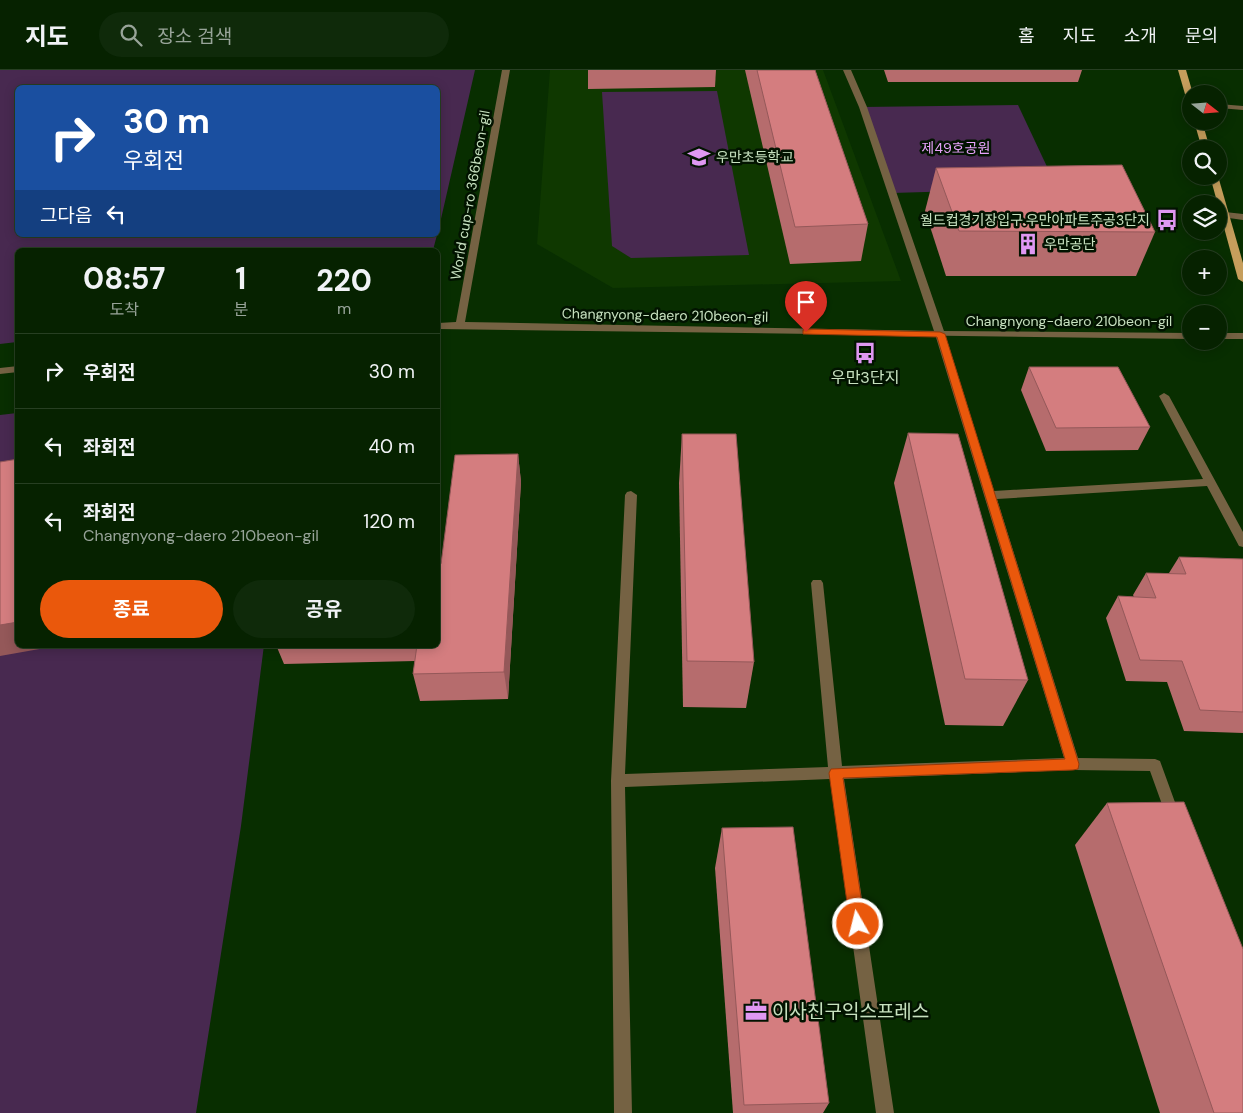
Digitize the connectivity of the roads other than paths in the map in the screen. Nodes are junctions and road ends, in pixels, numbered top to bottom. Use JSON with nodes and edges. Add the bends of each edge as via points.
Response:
{"nodes":[{"id":1,"x":506,"y":70,"type":"edge"},
{"id":2,"x":847,"y":70,"type":"edge"},
{"id":3,"x":1182,"y":70,"type":"edge"},
{"id":4,"x":1186,"y":85,"type":"edge"},
{"id":5,"x":1228,"y":107,"type":"edge"},
{"id":6,"x":1243,"y":108,"type":"edge"},
{"id":7,"x":1227,"y":215,"type":"edge"},
{"id":8,"x":1243,"y":217,"type":"edge"},
{"id":9,"x":1227,"y":222,"type":"edge"},
{"id":10,"x":1243,"y":279,"type":"edge"},
{"id":11,"x":460,"y":325,"type":"junction"},
{"id":12,"x":440,"y":326,"type":"edge"},
{"id":13,"x":940,"y":334,"type":"junction"},
{"id":14,"x":1182,"y":336,"type":"edge"},
{"id":15,"x":1227,"y":336,"type":"edge"},
{"id":16,"x":1243,"y":336,"type":"edge"},
{"id":17,"x":15,"y":370,"type":"edge"},
{"id":18,"x":0,"y":372,"type":"edge"},
{"id":19,"x":1164,"y":396,"type":"dead end"},
{"id":20,"x":1211,"y":482,"type":"junction"},
{"id":21,"x":631,"y":495,"type":"dead end"},
{"id":22,"x":990,"y":495,"type":"junction"},
{"id":23,"x":1243,"y":543,"type":"edge"},
{"id":24,"x":817,"y":583,"type":"dead end"},
{"id":25,"x":1073,"y":764,"type":"junction"},
{"id":26,"x":836,"y":773,"type":"junction"},
{"id":27,"x":618,"y":781,"type":"junction"},
{"id":28,"x":1178,"y":831,"type":"edge"},
{"id":29,"x":623,"y":1113,"type":"edge"},
{"id":30,"x":885,"y":1113,"type":"edge"}],
"edges":[{"from":1,"to":11,"type":"street","name":"World cup-ro 366beon-gil"},
{"from":2,"to":13,"type":"street","via":[[863,107]]},
{"from":3,"to":4,"type":"main road"},
{"from":5,"to":6,"type":"street"},
{"from":7,"to":8,"type":"street"},
{"from":9,"to":10,"type":"main road"},
{"from":11,"to":12,"type":"street","name":"Changnyong-daero 210beon-gil"},
{"from":11,"to":13,"type":"street","name":"Changnyong-daero 210beon-gil"},
{"from":13,"to":14,"type":"street","name":"Changnyong-daero 210beon-gil"},
{"from":13,"to":22,"type":"street"},
{"from":15,"to":16,"type":"street"},
{"from":17,"to":18,"type":"street"},
{"from":19,"to":20,"type":"street"},
{"from":20,"to":22,"type":"street"},
{"from":20,"to":23,"type":"street"},
{"from":21,"to":27,"type":"street"},
{"from":22,"to":25,"type":"street"},
{"from":24,"to":26,"type":"street"},
{"from":25,"to":26,"type":"street"},
{"from":25,"to":28,"type":"street","via":[[1155,765]]},
{"from":26,"to":27,"type":"street"},
{"from":26,"to":30,"type":"street"},
{"from":27,"to":29,"type":"street"}]}
